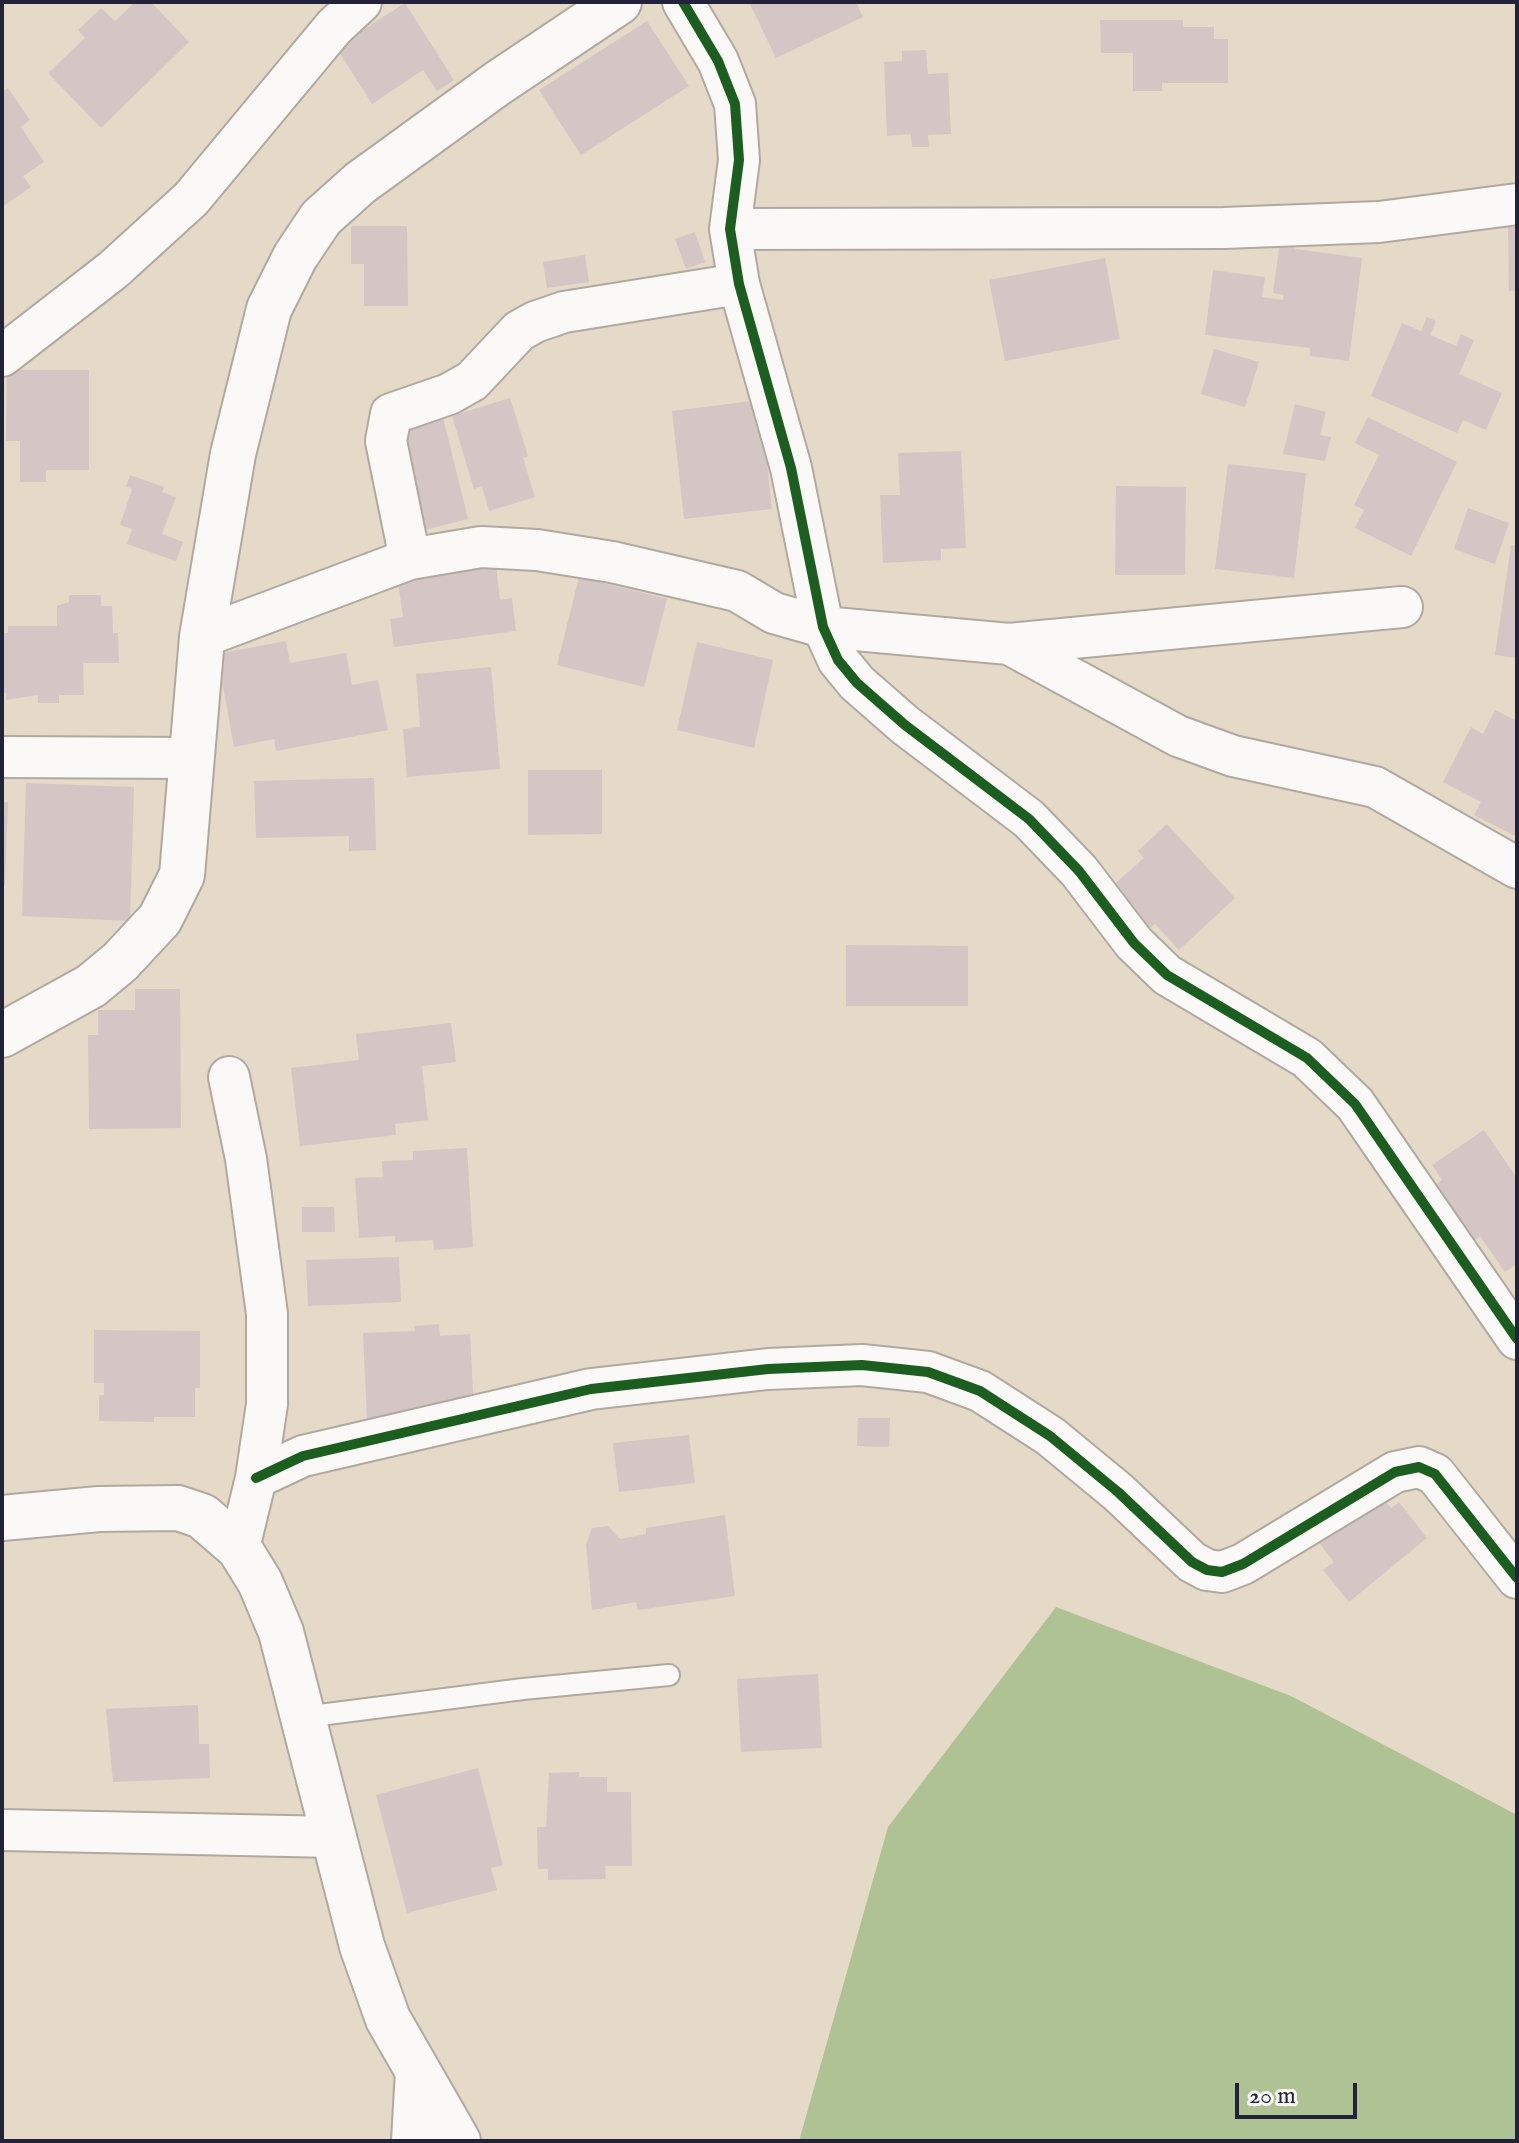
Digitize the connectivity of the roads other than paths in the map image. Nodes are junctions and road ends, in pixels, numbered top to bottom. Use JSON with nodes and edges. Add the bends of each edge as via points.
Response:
{"nodes":[{"id":1,"x":361,"y":2,"type":"edge"},
{"id":2,"x":619,"y":2,"type":"edge"},
{"id":3,"x":683,"y":2,"type":"edge"},
{"id":4,"x":1517,"y":204,"type":"edge"},
{"id":5,"x":730,"y":229,"type":"junction"},
{"id":6,"x":739,"y":284,"type":"junction"},
{"id":7,"x":2,"y":356,"type":"edge"},
{"id":8,"x":410,"y":559,"type":"junction"},
{"id":9,"x":1402,"y":607,"type":"dead end"},
{"id":10,"x":823,"y":627,"type":"junction"},
{"id":11,"x":202,"y":637,"type":"junction"},
{"id":12,"x":1009,"y":644,"type":"junction"},
{"id":13,"x":2,"y":757,"type":"edge"},
{"id":14,"x":191,"y":758,"type":"junction"},
{"id":15,"x":1517,"y":868,"type":"edge"},
{"id":16,"x":2,"y":1035,"type":"edge"},
{"id":17,"x":229,"y":1077,"type":"dead end"},
{"id":18,"x":1517,"y":1339,"type":"edge"},
{"id":19,"x":256,"y":1478,"type":"junction"},
{"id":20,"x":2,"y":1518,"type":"edge"},
{"id":21,"x":239,"y":1548,"type":"junction"},
{"id":22,"x":1517,"y":1578,"type":"edge"},
{"id":23,"x":669,"y":1675,"type":"dead end"},
{"id":24,"x":304,"y":1717,"type":"junction"},
{"id":25,"x":2,"y":1830,"type":"edge"},
{"id":26,"x":335,"y":1837,"type":"junction"},
{"id":27,"x":416,"y":2070,"type":"junction"},
{"id":28,"x":412,"y":2141,"type":"edge"},
{"id":29,"x":458,"y":2141,"type":"edge"}],
"edges":[{"from":1,"to":7,"type":"street","via":[[334,27],[191,199],[113,270]]},
{"from":2,"to":11,"type":"main road","via":[[360,183],[321,218],[295,257],[269,309],[233,454]]},
{"from":3,"to":5,"type":"street","via":[[718,61],[735,104],[739,160]]},
{"from":4,"to":5,"type":"street","via":[[1379,222],[1224,228]]},
{"from":5,"to":6,"type":"street"},
{"from":6,"to":8,"type":"street","via":[[564,312],[535,322],[519,331],[472,381],[391,414],[386,441]]},
{"from":6,"to":10,"type":"street","via":[[791,468]]},
{"from":8,"to":10,"type":"street","via":[[481,547],[612,562],[737,591],[774,613]]},
{"from":8,"to":11,"type":"street"},
{"from":9,"to":12,"type":"street"},
{"from":10,"to":12,"type":"street"},
{"from":10,"to":18,"type":"street","via":[[838,660],[857,683],[1029,819],[1167,975],[1307,1058],[1355,1104]]},
{"from":11,"to":14,"type":"main road"},
{"from":12,"to":15,"type":"street","via":[[1178,736],[1233,756],[1375,787]]},
{"from":13,"to":14,"type":"street"},
{"from":14,"to":16,"type":"main road","via":[[182,875],[160,919],[91,986]]},
{"from":17,"to":19,"type":"street","via":[[267,1314],[267,1404]]},
{"from":19,"to":21,"type":"street"},
{"from":19,"to":22,"type":"street","via":[[317,1452],[591,1389],[754,1370],[862,1365],[928,1372],[980,1391],[1050,1436],[1207,1570],[1222,1572],[1243,1564],[1381,1479],[1419,1467],[1435,1474]]},
{"from":20,"to":21,"type":"main road","via":[[178,1508],[202,1516]]},
{"from":21,"to":24,"type":"main road","via":[[281,1632]]},
{"from":23,"to":24,"type":"lane"},
{"from":24,"to":26,"type":"main road"},
{"from":25,"to":26,"type":"street"},
{"from":26,"to":27,"type":"main road","via":[[362,1946],[388,2019]]},
{"from":27,"to":28,"type":"street"},
{"from":27,"to":29,"type":"main road"}]}
